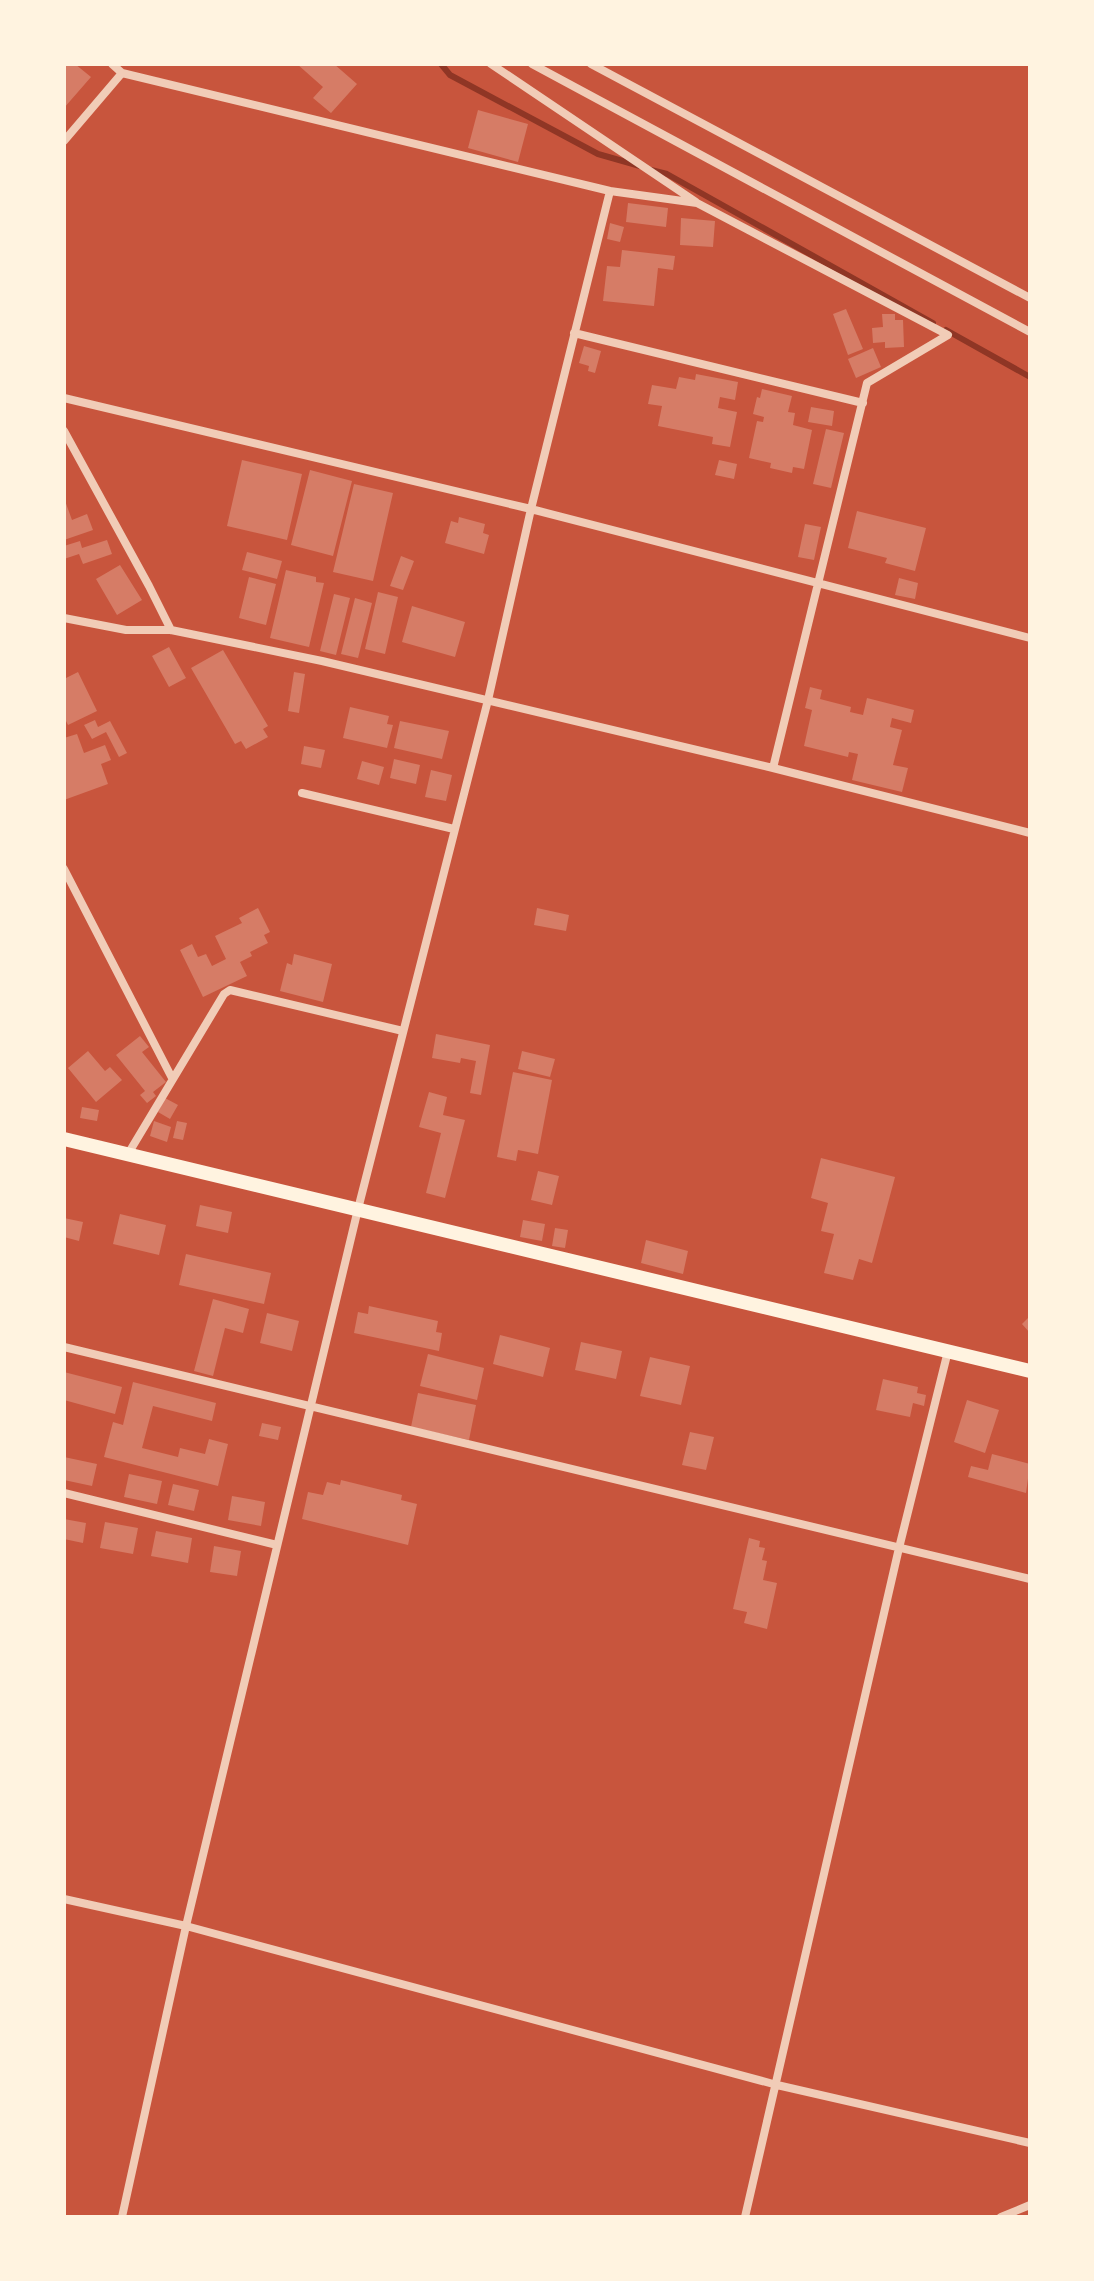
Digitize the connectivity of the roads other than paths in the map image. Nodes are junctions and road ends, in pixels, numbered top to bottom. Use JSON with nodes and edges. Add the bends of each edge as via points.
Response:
{"nodes":[{"id":1,"x":112,"y":64,"type":"edge"},
{"id":2,"x":491,"y":64,"type":"edge"},
{"id":3,"x":532,"y":64,"type":"edge"},
{"id":4,"x":591,"y":64,"type":"edge"},
{"id":5,"x":122,"y":73,"type":"junction"},
{"id":6,"x":64,"y":141,"type":"edge"},
{"id":7,"x":610,"y":191,"type":"junction"},
{"id":8,"x":697,"y":203,"type":"junction"},
{"id":9,"x":1030,"y":298,"type":"edge"},
{"id":10,"x":1030,"y":332,"type":"edge"},
{"id":11,"x":574,"y":333,"type":"junction"},
{"id":12,"x":64,"y":398,"type":"edge"},
{"id":13,"x":863,"y":403,"type":"junction"},
{"id":14,"x":64,"y":431,"type":"edge"},
{"id":15,"x":531,"y":509,"type":"junction"},
{"id":16,"x":820,"y":583,"type":"junction"},
{"id":17,"x":64,"y":618,"type":"edge"},
{"id":18,"x":171,"y":630,"type":"junction"},
{"id":19,"x":1030,"y":638,"type":"edge"},
{"id":20,"x":488,"y":700,"type":"junction"},
{"id":21,"x":773,"y":768,"type":"junction"},
{"id":22,"x":302,"y":793,"type":"dead end"},
{"id":23,"x":454,"y":829,"type":"junction"},
{"id":24,"x":1030,"y":833,"type":"edge"},
{"id":25,"x":64,"y":869,"type":"edge"},
{"id":26,"x":403,"y":1031,"type":"junction"},
{"id":27,"x":172,"y":1078,"type":"junction"},
{"id":28,"x":64,"y":1139,"type":"edge"},
{"id":29,"x":128,"y":1154,"type":"junction"},
{"id":30,"x":358,"y":1209,"type":"junction"},
{"id":31,"x":64,"y":1347,"type":"edge"},
{"id":32,"x":948,"y":1351,"type":"junction"},
{"id":33,"x":1030,"y":1371,"type":"edge"},
{"id":34,"x":310,"y":1407,"type":"junction"},
{"id":35,"x":64,"y":1493,"type":"edge"},
{"id":36,"x":277,"y":1545,"type":"junction"},
{"id":37,"x":899,"y":1548,"type":"junction"},
{"id":38,"x":1030,"y":1579,"type":"edge"},
{"id":39,"x":64,"y":1899,"type":"edge"},
{"id":40,"x":186,"y":1926,"type":"junction"},
{"id":41,"x":777,"y":2085,"type":"junction"},
{"id":42,"x":1030,"y":2143,"type":"edge"},
{"id":43,"x":1030,"y":2205,"type":"edge"},
{"id":44,"x":122,"y":2217,"type":"edge"},
{"id":45,"x":745,"y":2217,"type":"edge"},
{"id":46,"x":1001,"y":2217,"type":"edge"}],
"edges":[{"from":1,"to":5,"type":"street"},
{"from":2,"to":8,"type":"street"},
{"from":3,"to":10,"type":"street"},
{"from":4,"to":9,"type":"street"},
{"from":5,"to":6,"type":"street"},
{"from":5,"to":7,"type":"street"},
{"from":7,"to":8,"type":"street"},
{"from":7,"to":11,"type":"street"},
{"from":8,"to":13,"type":"street","via":[[948,335],[867,383]]},
{"from":11,"to":13,"type":"street"},
{"from":11,"to":15,"type":"street"},
{"from":12,"to":15,"type":"street"},
{"from":13,"to":16,"type":"street"},
{"from":14,"to":18,"type":"street"},
{"from":15,"to":16,"type":"street"},
{"from":15,"to":20,"type":"street"},
{"from":16,"to":19,"type":"street"},
{"from":16,"to":21,"type":"street"},
{"from":17,"to":18,"type":"street","via":[[126,630]]},
{"from":18,"to":20,"type":"street"},
{"from":20,"to":21,"type":"street"},
{"from":20,"to":23,"type":"street"},
{"from":21,"to":24,"type":"street"},
{"from":22,"to":23,"type":"street"},
{"from":23,"to":26,"type":"street"},
{"from":25,"to":27,"type":"street"},
{"from":26,"to":27,"type":"street","via":[[230,990]]},
{"from":26,"to":30,"type":"street"},
{"from":27,"to":29,"type":"street"},
{"from":28,"to":29,"type":"highway"},
{"from":29,"to":30,"type":"highway"},
{"from":30,"to":32,"type":"highway"},
{"from":30,"to":34,"type":"street"},
{"from":31,"to":34,"type":"street"},
{"from":32,"to":33,"type":"highway"},
{"from":32,"to":37,"type":"street"},
{"from":34,"to":36,"type":"street"},
{"from":34,"to":37,"type":"street"},
{"from":35,"to":36,"type":"street"},
{"from":36,"to":40,"type":"street"},
{"from":37,"to":38,"type":"street"},
{"from":37,"to":41,"type":"street"},
{"from":39,"to":40,"type":"street"},
{"from":40,"to":41,"type":"street"},
{"from":40,"to":44,"type":"street"},
{"from":41,"to":42,"type":"street"},
{"from":41,"to":45,"type":"street"},
{"from":43,"to":46,"type":"street"}]}
